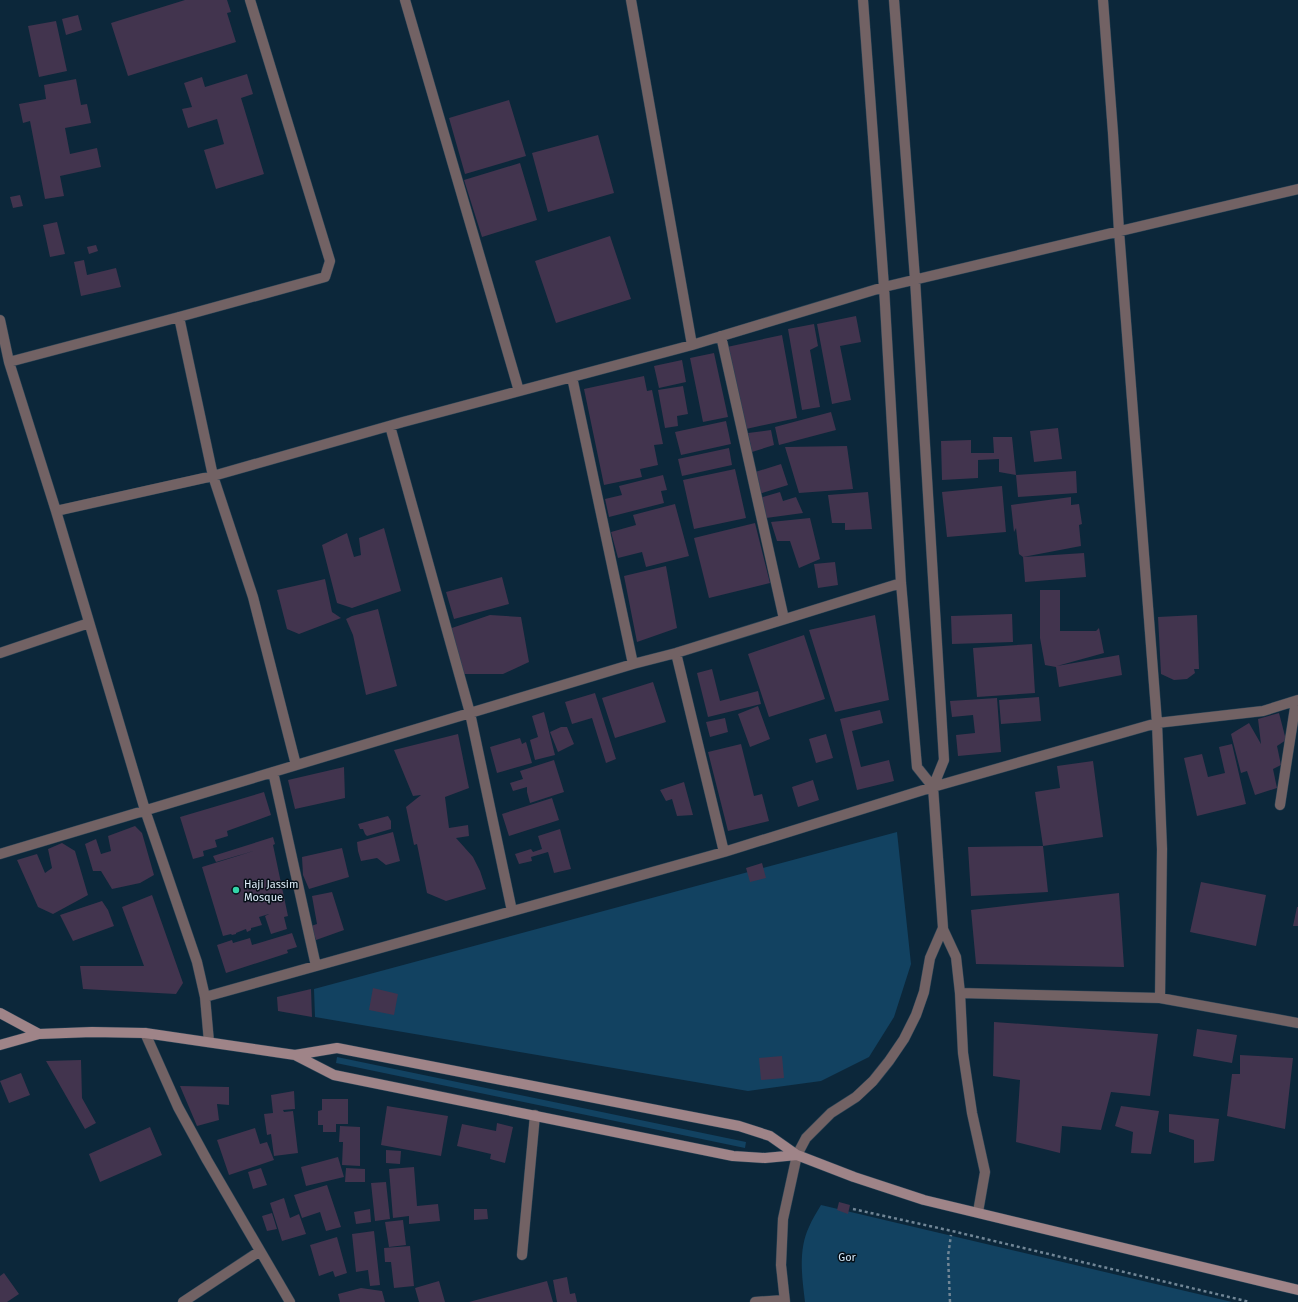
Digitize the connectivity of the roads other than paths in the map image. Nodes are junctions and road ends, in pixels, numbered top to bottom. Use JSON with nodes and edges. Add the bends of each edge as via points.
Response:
{"nodes":[{"id":1,"x":250,"y":0,"type":"edge"},
{"id":2,"x":405,"y":0,"type":"edge"},
{"id":3,"x":631,"y":0,"type":"edge"},
{"id":4,"x":863,"y":0,"type":"edge"},
{"id":5,"x":894,"y":0,"type":"edge"},
{"id":6,"x":1103,"y":0,"type":"edge"},
{"id":7,"x":1298,"y":189,"type":"edge"},
{"id":8,"x":1119,"y":231,"type":"junction"},
{"id":9,"x":915,"y":279,"type":"junction"},
{"id":10,"x":884,"y":287,"type":"junction"},
{"id":11,"x":179,"y":317,"type":"junction"},
{"id":12,"x":0,"y":320,"type":"edge"},
{"id":13,"x":720,"y":336,"type":"junction"},
{"id":14,"x":692,"y":344,"type":"junction"},
{"id":15,"x":9,"y":362,"type":"junction"},
{"id":16,"x":572,"y":377,"type":"junction"},
{"id":17,"x":519,"y":391,"type":"junction"},
{"id":18,"x":390,"y":426,"type":"junction"},
{"id":19,"x":213,"y":476,"type":"junction"},
{"id":20,"x":56,"y":511,"type":"junction"},
{"id":21,"x":901,"y":583,"type":"junction"},
{"id":22,"x":784,"y":619,"type":"junction"},
{"id":23,"x":89,"y":623,"type":"junction"},
{"id":24,"x":0,"y":653,"type":"edge"},
{"id":25,"x":676,"y":653,"type":"junction"},
{"id":26,"x":633,"y":664,"type":"junction"},
{"id":27,"x":1297,"y":700,"type":"edge"},
{"id":28,"x":470,"y":713,"type":"junction"},
{"id":29,"x":1157,"y":723,"type":"junction"},
{"id":30,"x":296,"y":765,"type":"junction"},
{"id":31,"x":272,"y":772,"type":"junction"},
{"id":32,"x":933,"y":787,"type":"junction"},
{"id":33,"x":1280,"y":805,"type":"dead end"},
{"id":34,"x":145,"y":810,"type":"junction"},
{"id":35,"x":724,"y":852,"type":"junction"},
{"id":36,"x":0,"y":854,"type":"edge"},
{"id":37,"x":512,"y":911,"type":"junction"},
{"id":38,"x":943,"y":929,"type":"junction"},
{"id":39,"x":316,"y":966,"type":"junction"},
{"id":40,"x":960,"y":993,"type":"junction"},
{"id":41,"x":205,"y":997,"type":"junction"},
{"id":42,"x":1160,"y":998,"type":"junction"},
{"id":43,"x":0,"y":1013,"type":"edge"},
{"id":44,"x":1298,"y":1023,"type":"edge"},
{"id":45,"x":39,"y":1034,"type":"junction"},
{"id":46,"x":145,"y":1034,"type":"junction"},
{"id":47,"x":209,"y":1042,"type":"junction"},
{"id":48,"x":0,"y":1046,"type":"edge"},
{"id":49,"x":296,"y":1055,"type":"junction"},
{"id":50,"x":535,"y":1115,"type":"junction"},
{"id":51,"x":797,"y":1155,"type":"junction"},
{"id":52,"x":978,"y":1212,"type":"junction"},
{"id":53,"x":260,"y":1252,"type":"junction"},
{"id":54,"x":522,"y":1255,"type":"dead end"},
{"id":55,"x":1298,"y":1290,"type":"edge"},
{"id":56,"x":785,"y":1301,"type":"edge"},
{"id":57,"x":183,"y":1302,"type":"edge"},
{"id":58,"x":290,"y":1302,"type":"edge"},
{"id":59,"x":755,"y":1302,"type":"edge"}],
"edges":[{"from":1,"to":11,"type":"street","via":[[330,261],[325,277]]},
{"from":2,"to":17,"type":"street"},
{"from":3,"to":14,"type":"street"},
{"from":4,"to":10,"type":"street"},
{"from":5,"to":9,"type":"street"},
{"from":6,"to":8,"type":"street"},
{"from":7,"to":8,"type":"street"},
{"from":8,"to":9,"type":"street"},
{"from":8,"to":29,"type":"street"},
{"from":9,"to":10,"type":"street"},
{"from":9,"to":32,"type":"street","via":[[944,760]]},
{"from":10,"to":13,"type":"street"},
{"from":10,"to":21,"type":"street"},
{"from":11,"to":15,"type":"street"},
{"from":11,"to":19,"type":"street"},
{"from":12,"to":15,"type":"street"},
{"from":13,"to":14,"type":"street"},
{"from":13,"to":22,"type":"street"},
{"from":14,"to":16,"type":"street"},
{"from":15,"to":20,"type":"street"},
{"from":16,"to":17,"type":"street"},
{"from":16,"to":26,"type":"street"},
{"from":17,"to":18,"type":"street"},
{"from":18,"to":19,"type":"street"},
{"from":18,"to":28,"type":"street"},
{"from":19,"to":20,"type":"street"},
{"from":19,"to":30,"type":"street","via":[[253,597]]},
{"from":20,"to":23,"type":"street"},
{"from":21,"to":22,"type":"street"},
{"from":21,"to":32,"type":"street","via":[[917,767]]},
{"from":22,"to":25,"type":"street"},
{"from":23,"to":24,"type":"street"},
{"from":23,"to":34,"type":"street"},
{"from":25,"to":26,"type":"street"},
{"from":25,"to":35,"type":"street"},
{"from":26,"to":28,"type":"street"},
{"from":27,"to":29,"type":"street","via":[[1263,711]]},
{"from":27,"to":33,"type":"street"},
{"from":28,"to":30,"type":"street"},
{"from":28,"to":37,"type":"street"},
{"from":29,"to":32,"type":"street"},
{"from":29,"to":42,"type":"street","via":[[1162,849]]},
{"from":30,"to":31,"type":"street"},
{"from":31,"to":34,"type":"street"},
{"from":31,"to":39,"type":"street"},
{"from":32,"to":35,"type":"street"},
{"from":32,"to":38,"type":"street"},
{"from":34,"to":36,"type":"street"},
{"from":34,"to":41,"type":"street","via":[[197,962]]},
{"from":35,"to":37,"type":"street"},
{"from":37,"to":39,"type":"street"},
{"from":38,"to":40,"type":"street","via":[[956,957]]},
{"from":38,"to":51,"type":"street","via":[[930,958],[924,992],[916,1015],[904,1039],[873,1082],[831,1113],[806,1138]]},
{"from":39,"to":41,"type":"street"},
{"from":40,"to":42,"type":"street"},
{"from":40,"to":52,"type":"street","via":[[963,1053],[972,1113],[985,1172]]},
{"from":41,"to":47,"type":"street"},
{"from":42,"to":44,"type":"street"},
{"from":43,"to":45,"type":"main road"},
{"from":45,"to":46,"type":"main road"},
{"from":45,"to":48,"type":"main road"},
{"from":46,"to":47,"type":"main road"},
{"from":46,"to":53,"type":"street","via":[[178,1107]]},
{"from":47,"to":49,"type":"main road"},
{"from":49,"to":50,"type":"main road","via":[[334,1075]]},
{"from":49,"to":51,"type":"main road","via":[[337,1048],[739,1126],[770,1136]]},
{"from":50,"to":51,"type":"main road","via":[[733,1156],[765,1158]]},
{"from":50,"to":54,"type":"street"},
{"from":51,"to":52,"type":"main road","via":[[924,1200]]},
{"from":51,"to":56,"type":"street","via":[[783,1219],[781,1265]]},
{"from":52,"to":55,"type":"main road"},
{"from":53,"to":57,"type":"street"},
{"from":53,"to":58,"type":"street"},
{"from":56,"to":59,"type":"street"}]}
